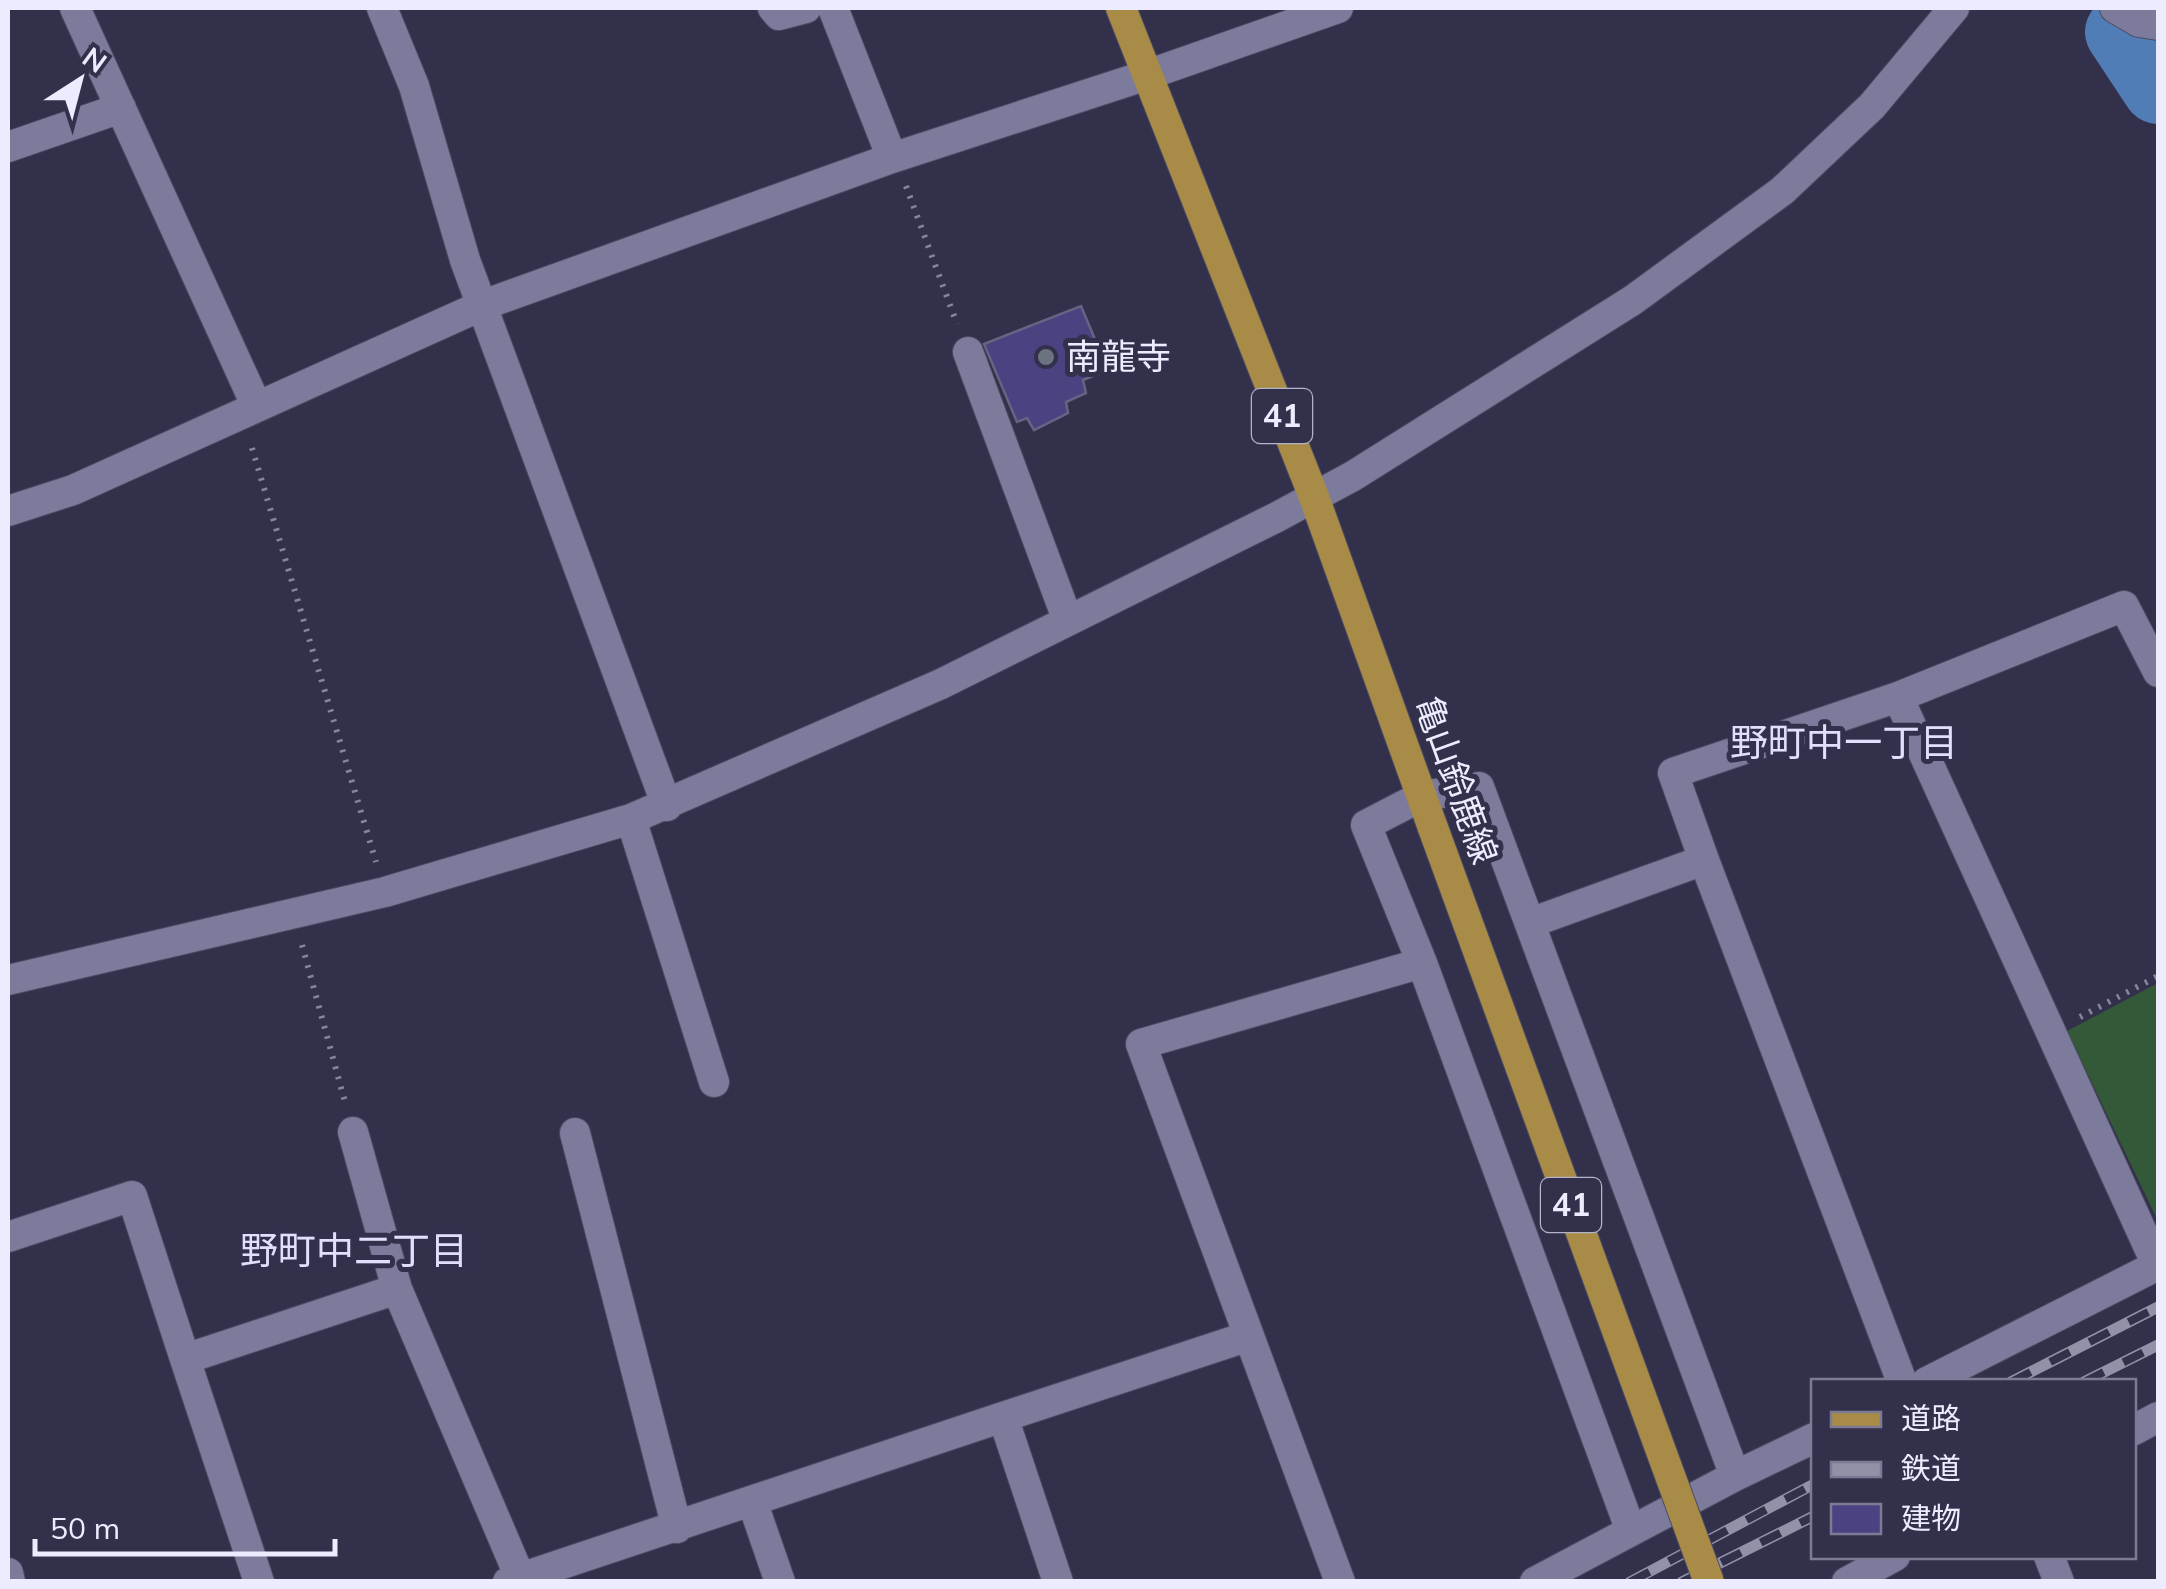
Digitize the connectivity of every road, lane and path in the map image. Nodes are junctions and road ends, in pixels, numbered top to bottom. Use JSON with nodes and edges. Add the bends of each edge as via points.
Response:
{"nodes":[{"id":1,"x":75,"y":8,"type":"edge"},
{"id":2,"x":382,"y":8,"type":"edge"},
{"id":3,"x":773,"y":8,"type":"edge"},
{"id":4,"x":806,"y":8,"type":"edge"},
{"id":5,"x":833,"y":8,"type":"edge"},
{"id":6,"x":1121,"y":8,"type":"edge"},
{"id":7,"x":1338,"y":8,"type":"edge"},
{"id":8,"x":1954,"y":8,"type":"edge"},
{"id":9,"x":2115,"y":8,"type":"edge"},
{"id":10,"x":2158,"y":25,"type":"edge"},
{"id":11,"x":1148,"y":75,"type":"junction"},
{"id":12,"x":121,"y":108,"type":"junction"},
{"id":13,"x":8,"y":147,"type":"edge"},
{"id":14,"x":892,"y":158,"type":"junction"},
{"id":15,"x":483,"y":305,"type":"junction"},
{"id":16,"x":968,"y":352,"type":"joint"},
{"id":17,"x":249,"y":410,"type":"junction"},
{"id":18,"x":1314,"y":497,"type":"junction"},
{"id":19,"x":8,"y":511,"type":"edge"},
{"id":20,"x":1068,"y":620,"type":"junction"},
{"id":21,"x":2158,"y":672,"type":"edge"},
{"id":22,"x":1898,"y":697,"type":"junction"},
{"id":23,"x":1422,"y":796,"type":"junction"},
{"id":24,"x":667,"y":806,"type":"junction"},
{"id":25,"x":631,"y":820,"type":"junction"},
{"id":26,"x":1704,"y":860,"type":"junction"},
{"id":27,"x":385,"y":892,"type":"junction"},
{"id":28,"x":293,"y":912,"type":"junction"},
{"id":29,"x":1530,"y":923,"type":"junction"},
{"id":30,"x":1422,"y":963,"type":"junction"},
{"id":31,"x":2158,"y":976,"type":"edge"},
{"id":32,"x":10,"y":978,"type":"edge"},
{"id":33,"x":2050,"y":1032,"type":"junction"},
{"id":34,"x":714,"y":1082,"type":"dead end"},
{"id":35,"x":353,"y":1132,"type":"joint"},
{"id":36,"x":576,"y":1132,"type":"dead end"},
{"id":37,"x":8,"y":1237,"type":"edge"},
{"id":38,"x":2158,"y":1265,"type":"edge"},
{"id":39,"x":397,"y":1289,"type":"junction"},
{"id":40,"x":1249,"y":1336,"type":"junction"},
{"id":41,"x":185,"y":1359,"type":"junction"},
{"id":42,"x":1901,"y":1379,"type":"edge"},
{"id":43,"x":1933,"y":1379,"type":"edge"},
{"id":44,"x":2158,"y":1416,"type":"edge"},
{"id":45,"x":1003,"y":1417,"type":"junction"},
{"id":46,"x":2136,"y":1429,"type":"edge"},
{"id":47,"x":1811,"y":1439,"type":"edge"},
{"id":48,"x":1735,"y":1476,"type":"junction"},
{"id":49,"x":752,"y":1502,"type":"junction"},
{"id":50,"x":677,"y":1528,"type":"junction"},
{"id":51,"x":1631,"y":1531,"type":"junction"},
{"id":52,"x":1889,"y":1559,"type":"edge"},
{"id":53,"x":8,"y":1573,"type":"edge"},
{"id":54,"x":517,"y":1580,"type":"edge"},
{"id":55,"x":10,"y":1582,"type":"edge"},
{"id":56,"x":258,"y":1582,"type":"edge"},
{"id":57,"x":780,"y":1582,"type":"edge"},
{"id":58,"x":1058,"y":1582,"type":"edge"},
{"id":59,"x":1340,"y":1582,"type":"edge"},
{"id":60,"x":1535,"y":1582,"type":"edge"},
{"id":61,"x":1709,"y":1582,"type":"edge"},
{"id":62,"x":1847,"y":1582,"type":"edge"}],
"edges":[{"from":1,"to":12,"type":"street"},
{"from":2,"to":15,"type":"street","via":[[414,86]]},
{"from":3,"to":4,"type":"street","via":[[778,16]]},
{"from":5,"to":14,"type":"street"},
{"from":6,"to":11,"type":"main road","name":"亀山鈴鹿線","number":"41"},
{"from":7,"to":11,"type":"street"},
{"from":8,"to":18,"type":"street","via":[[1872,106],[1782,191],[1633,300]]},
{"from":9,"to":10,"type":"street"},
{"from":11,"to":14,"type":"street"},
{"from":11,"to":18,"type":"main road","name":"亀山鈴鹿線","number":"41"},
{"from":12,"to":13,"type":"street"},
{"from":12,"to":17,"type":"street"},
{"from":14,"to":15,"type":"street"},
{"from":14,"to":16,"type":"path"},
{"from":15,"to":17,"type":"street"},
{"from":15,"to":24,"type":"street"},
{"from":16,"to":20,"type":"street"},
{"from":17,"to":19,"type":"street","via":[[74,490]]},
{"from":17,"to":27,"type":"path"},
{"from":18,"to":20,"type":"street"},
{"from":18,"to":23,"type":"main road","name":"亀山鈴鹿線","number":"41"},
{"from":20,"to":24,"type":"street"},
{"from":21,"to":22,"type":"street","via":[[2124,606]]},
{"from":22,"to":26,"type":"street","via":[[1673,773]]},
{"from":22,"to":33,"type":"street"},
{"from":23,"to":29,"type":"street","via":[[1479,788]]},
{"from":23,"to":30,"type":"street","via":[[1366,825]]},
{"from":23,"to":61,"type":"main road","name":"亀山鈴鹿線","number":"41","bridge":true},
{"from":24,"to":25,"type":"street"},
{"from":25,"to":27,"type":"street"},
{"from":25,"to":34,"type":"street"},
{"from":26,"to":29,"type":"street"},
{"from":26,"to":42,"type":"street"},
{"from":27,"to":28,"type":"street"},
{"from":28,"to":32,"type":"street"},
{"from":28,"to":35,"type":"path"},
{"from":29,"to":48,"type":"street"},
{"from":30,"to":40,"type":"street","via":[[1141,1044]]},
{"from":30,"to":51,"type":"street"},
{"from":31,"to":33,"type":"path"},
{"from":33,"to":38,"type":"street"},
{"from":35,"to":39,"type":"street"},
{"from":36,"to":50,"type":"street"},
{"from":37,"to":41,"type":"street","via":[[132,1196]]},
{"from":38,"to":43,"type":"street"},
{"from":39,"to":41,"type":"street"},
{"from":39,"to":54,"type":"street"},
{"from":40,"to":45,"type":"street"},
{"from":40,"to":59,"type":"street"},
{"from":41,"to":56,"type":"street"},
{"from":44,"to":46,"type":"street"},
{"from":45,"to":49,"type":"street"},
{"from":45,"to":58,"type":"street"},
{"from":47,"to":48,"type":"street"},
{"from":48,"to":51,"type":"street"},
{"from":49,"to":50,"type":"street"},
{"from":49,"to":57,"type":"street"},
{"from":50,"to":54,"type":"street"},
{"from":51,"to":60,"type":"street"},
{"from":52,"to":62,"type":"street"},
{"from":53,"to":55,"type":"street"}]}
